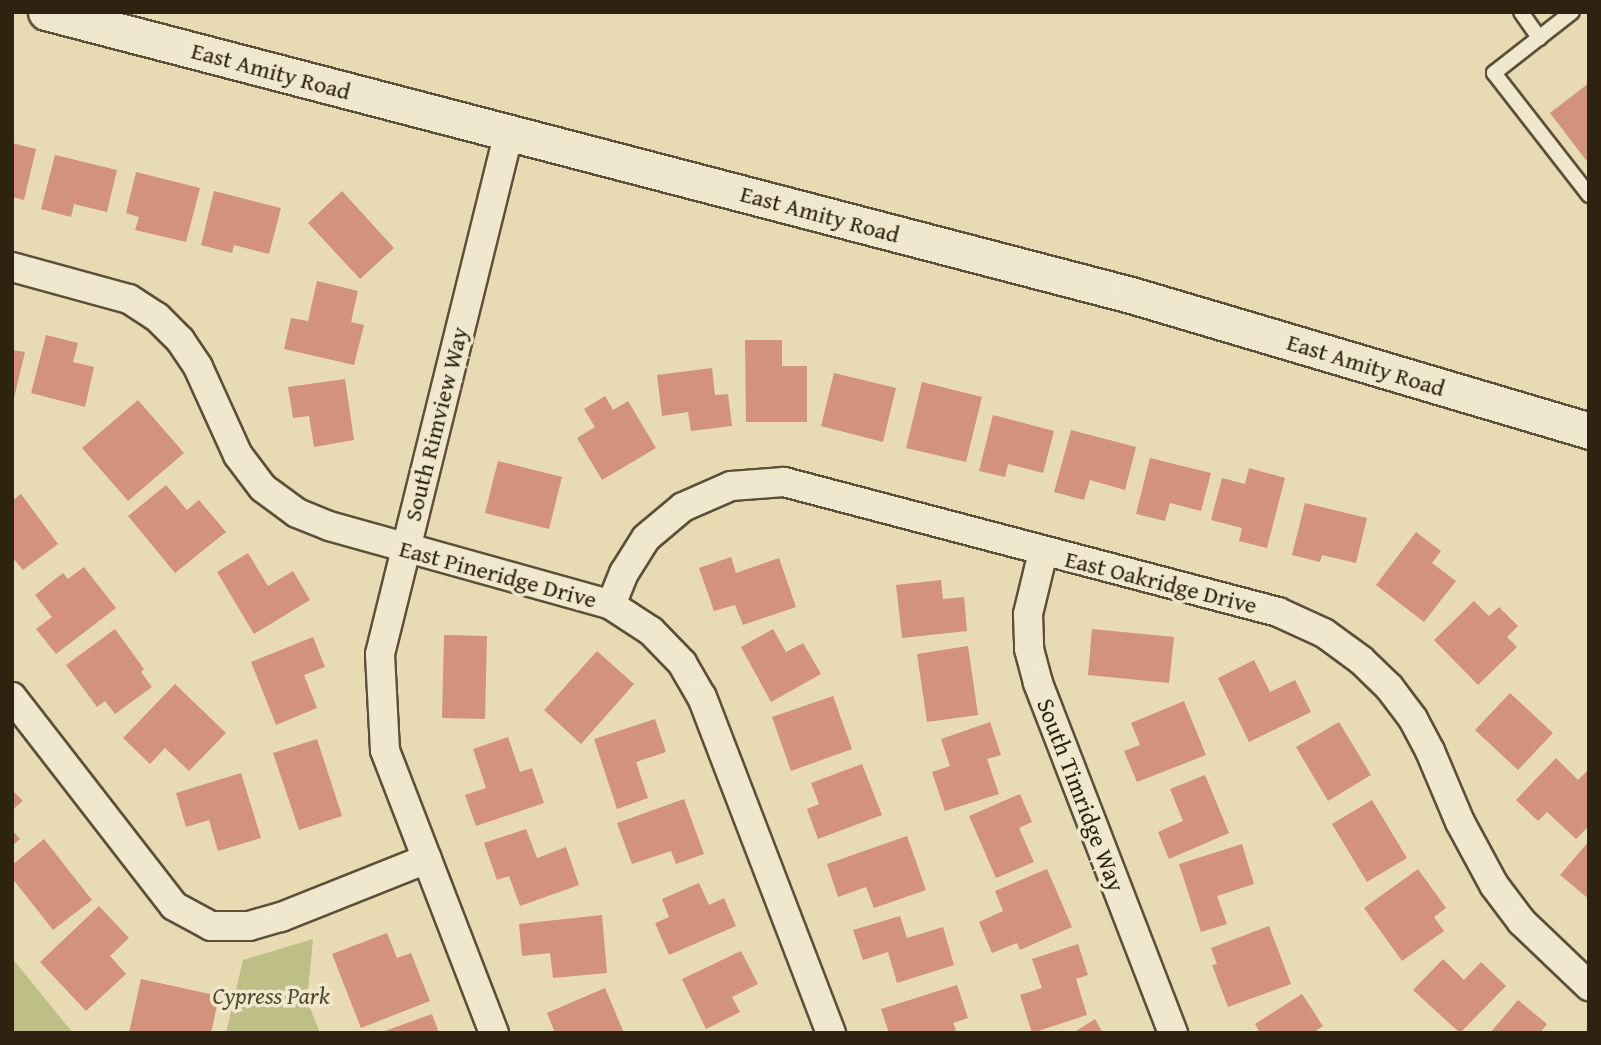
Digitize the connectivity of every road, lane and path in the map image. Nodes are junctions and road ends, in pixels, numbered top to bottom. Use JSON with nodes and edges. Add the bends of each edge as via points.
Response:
{"nodes":[{"id":1,"x":46,"y":12,"type":"edge"},
{"id":2,"x":1521,"y":12,"type":"edge"},
{"id":3,"x":1572,"y":12,"type":"edge"},
{"id":4,"x":1539,"y":38,"type":"junction"},
{"id":5,"x":509,"y":132,"type":"junction"},
{"id":6,"x":1589,"y":195,"type":"edge"},
{"id":7,"x":12,"y":267,"type":"edge"},
{"id":8,"x":1589,"y":431,"type":"edge"},
{"id":9,"x":405,"y":549,"type":"junction"},
{"id":10,"x":1043,"y":552,"type":"junction"},
{"id":11,"x":611,"y":605,"type":"junction"},
{"id":12,"x":12,"y":697,"type":"edge"},
{"id":13,"x":427,"y":859,"type":"junction"},
{"id":14,"x":1589,"y":986,"type":"edge"},
{"id":15,"x":494,"y":1033,"type":"edge"},
{"id":16,"x":831,"y":1033,"type":"edge"},
{"id":17,"x":1173,"y":1033,"type":"edge"}],
"edges":[{"from":1,"to":5,"type":"street","name":"East Amity Road"},
{"from":2,"to":4,"type":"lane"},
{"from":3,"to":4,"type":"lane"},
{"from":4,"to":6,"type":"lane","via":[[1494,73]]},
{"from":5,"to":8,"type":"street","name":"East Amity Road","via":[[1131,295]]},
{"from":5,"to":9,"type":"street","name":"South Rimview Way"},
{"from":7,"to":9,"type":"street","name":"East Pineridge Drive","via":[[129,299],[157,317],[180,340],[198,368],[239,455],[263,488],[297,513]]},
{"from":9,"to":11,"type":"street","name":"East Pineridge Drive"},
{"from":9,"to":13,"type":"street","name":"South Rimview Way","via":[[380,654],[385,750]]},
{"from":10,"to":11,"type":"street","name":"East Oakridge Drive","via":[[784,482],[732,486],[683,507],[646,538]]},
{"from":10,"to":14,"type":"street","name":"East Oakridge Drive","via":[[1278,612],[1324,633],[1361,660],[1413,719],[1494,885],[1522,922]]},
{"from":10,"to":17,"type":"street","name":"South Timridge Way","via":[[1028,614],[1029,649],[1038,683]]},
{"from":11,"to":16,"type":"street","name":"East Pineridge Drive","via":[[651,631],[682,663],[702,697]]},
{"from":12,"to":13,"type":"street","via":[[174,906],[211,926],[249,926],[281,917]]},
{"from":13,"to":15,"type":"street","name":"South Rimview Way"}]}
